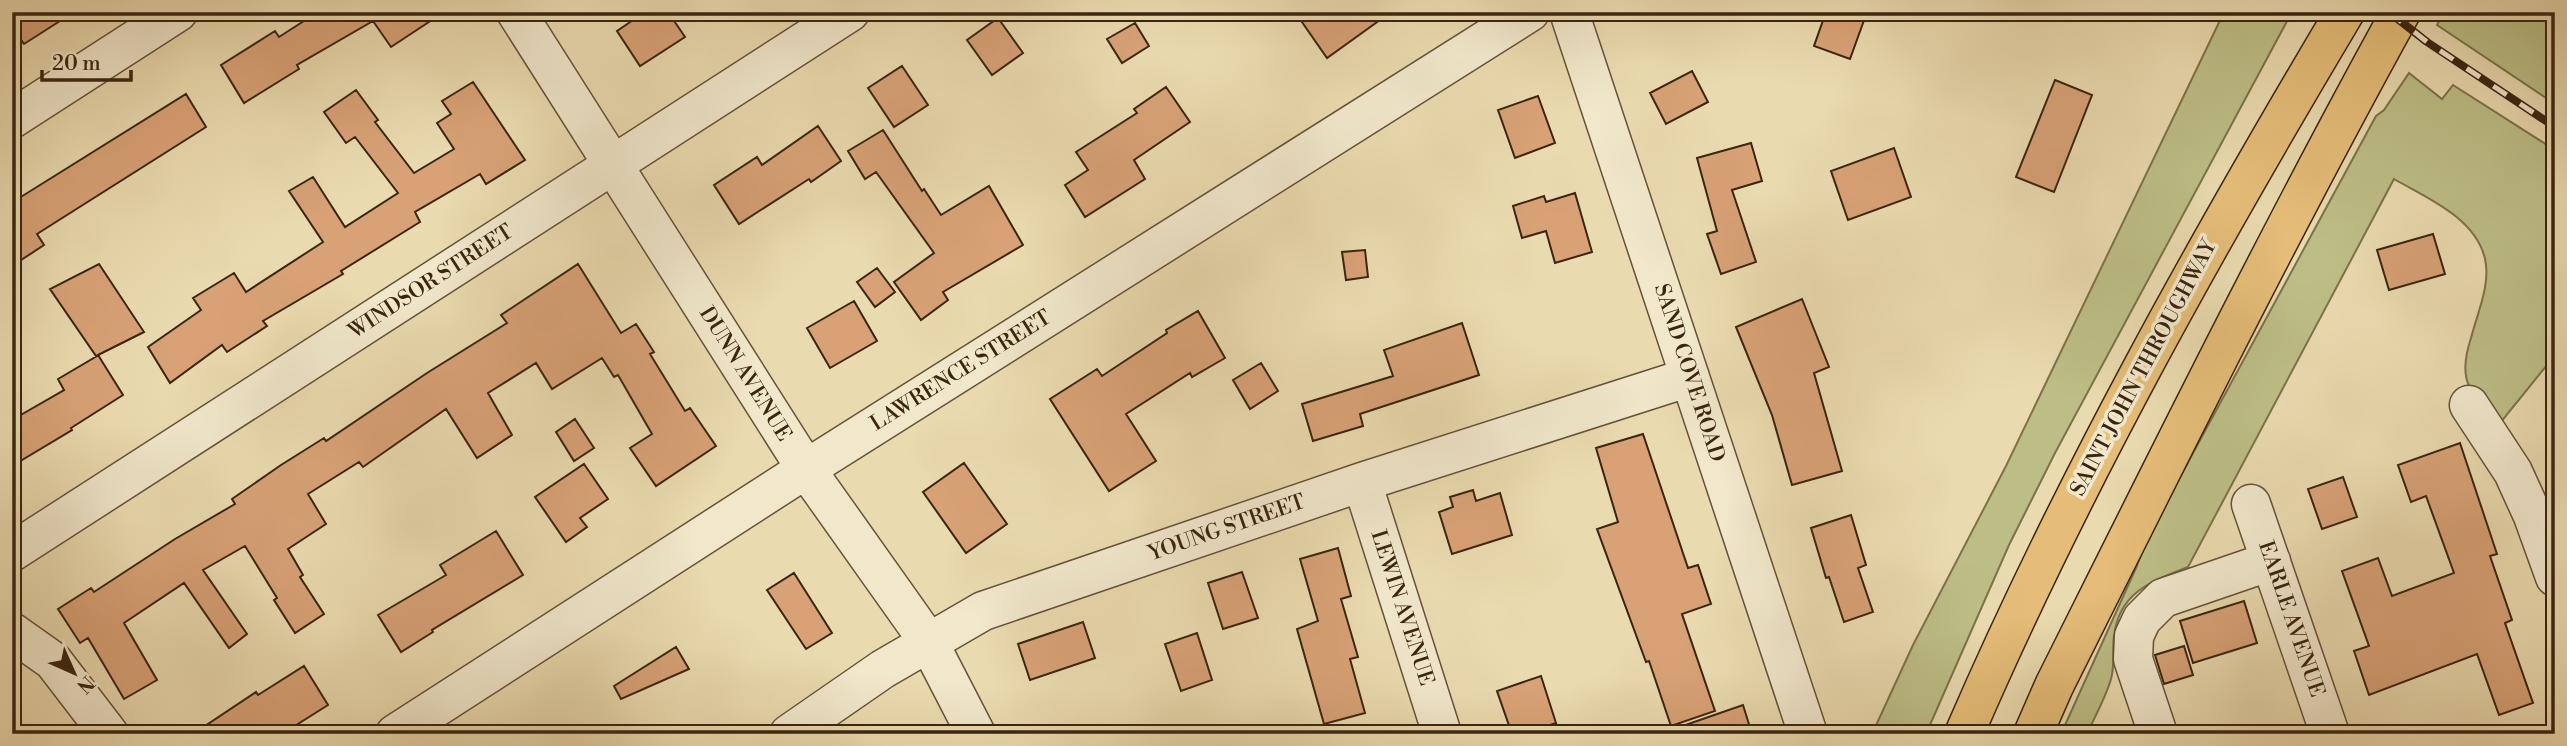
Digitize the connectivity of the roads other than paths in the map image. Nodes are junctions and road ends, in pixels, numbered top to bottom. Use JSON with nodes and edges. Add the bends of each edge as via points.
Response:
{"nodes":[{"id":1,"x":178,"y":12,"type":"edge"},
{"id":2,"x":516,"y":12,"type":"edge"},
{"id":3,"x":850,"y":12,"type":"edge"},
{"id":4,"x":1530,"y":12,"type":"edge"},
{"id":5,"x":1569,"y":12,"type":"edge"},
{"id":6,"x":2344,"y":12,"type":"edge"},
{"id":7,"x":2401,"y":12,"type":"edge"},
{"id":8,"x":12,"y":119,"type":"edge"},
{"id":9,"x":613,"y":165,"type":"junction"},
{"id":10,"x":1690,"y":377,"type":"junction"},
{"id":11,"x":2469,"y":405,"type":"dead end"},
{"id":12,"x":806,"y":469,"type":"junction"},
{"id":13,"x":1362,"y":482,"type":"junction"},
{"id":14,"x":2252,"y":504,"type":"dead end"},
{"id":15,"x":12,"y":552,"type":"edge"},
{"id":16,"x":2271,"y":561,"type":"junction"},
{"id":17,"x":2555,"y":577,"type":"edge"},
{"id":18,"x":12,"y":632,"type":"edge"},
{"id":19,"x":928,"y":640,"type":"junction"},
{"id":20,"x":109,"y":734,"type":"edge"},
{"id":21,"x":396,"y":734,"type":"edge"},
{"id":22,"x":789,"y":734,"type":"edge"},
{"id":23,"x":976,"y":734,"type":"edge"},
{"id":24,"x":1443,"y":734,"type":"edge"},
{"id":25,"x":1808,"y":734,"type":"edge"},
{"id":26,"x":1964,"y":734,"type":"edge"},
{"id":27,"x":2033,"y":734,"type":"edge"},
{"id":28,"x":2158,"y":734,"type":"edge"},
{"id":29,"x":2330,"y":734,"type":"edge"}],
"edges":[{"from":1,"to":8,"type":"street"},
{"from":2,"to":9,"type":"street","name":"DUNN AVENUE"},
{"from":3,"to":9,"type":"street","name":"WINDSOR STREET"},
{"from":4,"to":12,"type":"street","name":"LAWRENCE STREET"},
{"from":5,"to":10,"type":"street","name":"SAND COVE ROAD"},
{"from":6,"to":26,"type":"highway","name":"SAINT JOHN THROUGHWAY","via":[[2157,340],[2055,533]]},
{"from":7,"to":27,"type":"highway","via":[[2217,363]]},
{"from":9,"to":12,"type":"street","name":"DUNN AVENUE"},
{"from":9,"to":15,"type":"street","name":"WINDSOR STREET"},
{"from":10,"to":13,"type":"street","name":"YOUNG STREET"},
{"from":10,"to":25,"type":"street","name":"SAND COVE ROAD"},
{"from":11,"to":17,"type":"street","via":[[2513,472]]},
{"from":12,"to":19,"type":"street","name":"DUNN AVENUE"},
{"from":12,"to":21,"type":"street","name":"LAWRENCE STREET"},
{"from":13,"to":19,"type":"street","name":"YOUNG STREET","via":[[983,611]]},
{"from":13,"to":24,"type":"street","name":"LEWIN AVENUE"},
{"from":14,"to":16,"type":"street","name":"EARLE AVENUE"},
{"from":16,"to":28,"type":"street","via":[[2163,598],[2142,618],[2134,636],[2133,659]]},
{"from":16,"to":29,"type":"street","name":"EARLE AVENUE"},
{"from":18,"to":20,"type":"street","via":[[53,661]]},
{"from":19,"to":22,"type":"street","name":"YOUNG STREET"},
{"from":19,"to":23,"type":"street","name":"DUNN AVENUE"}]}
